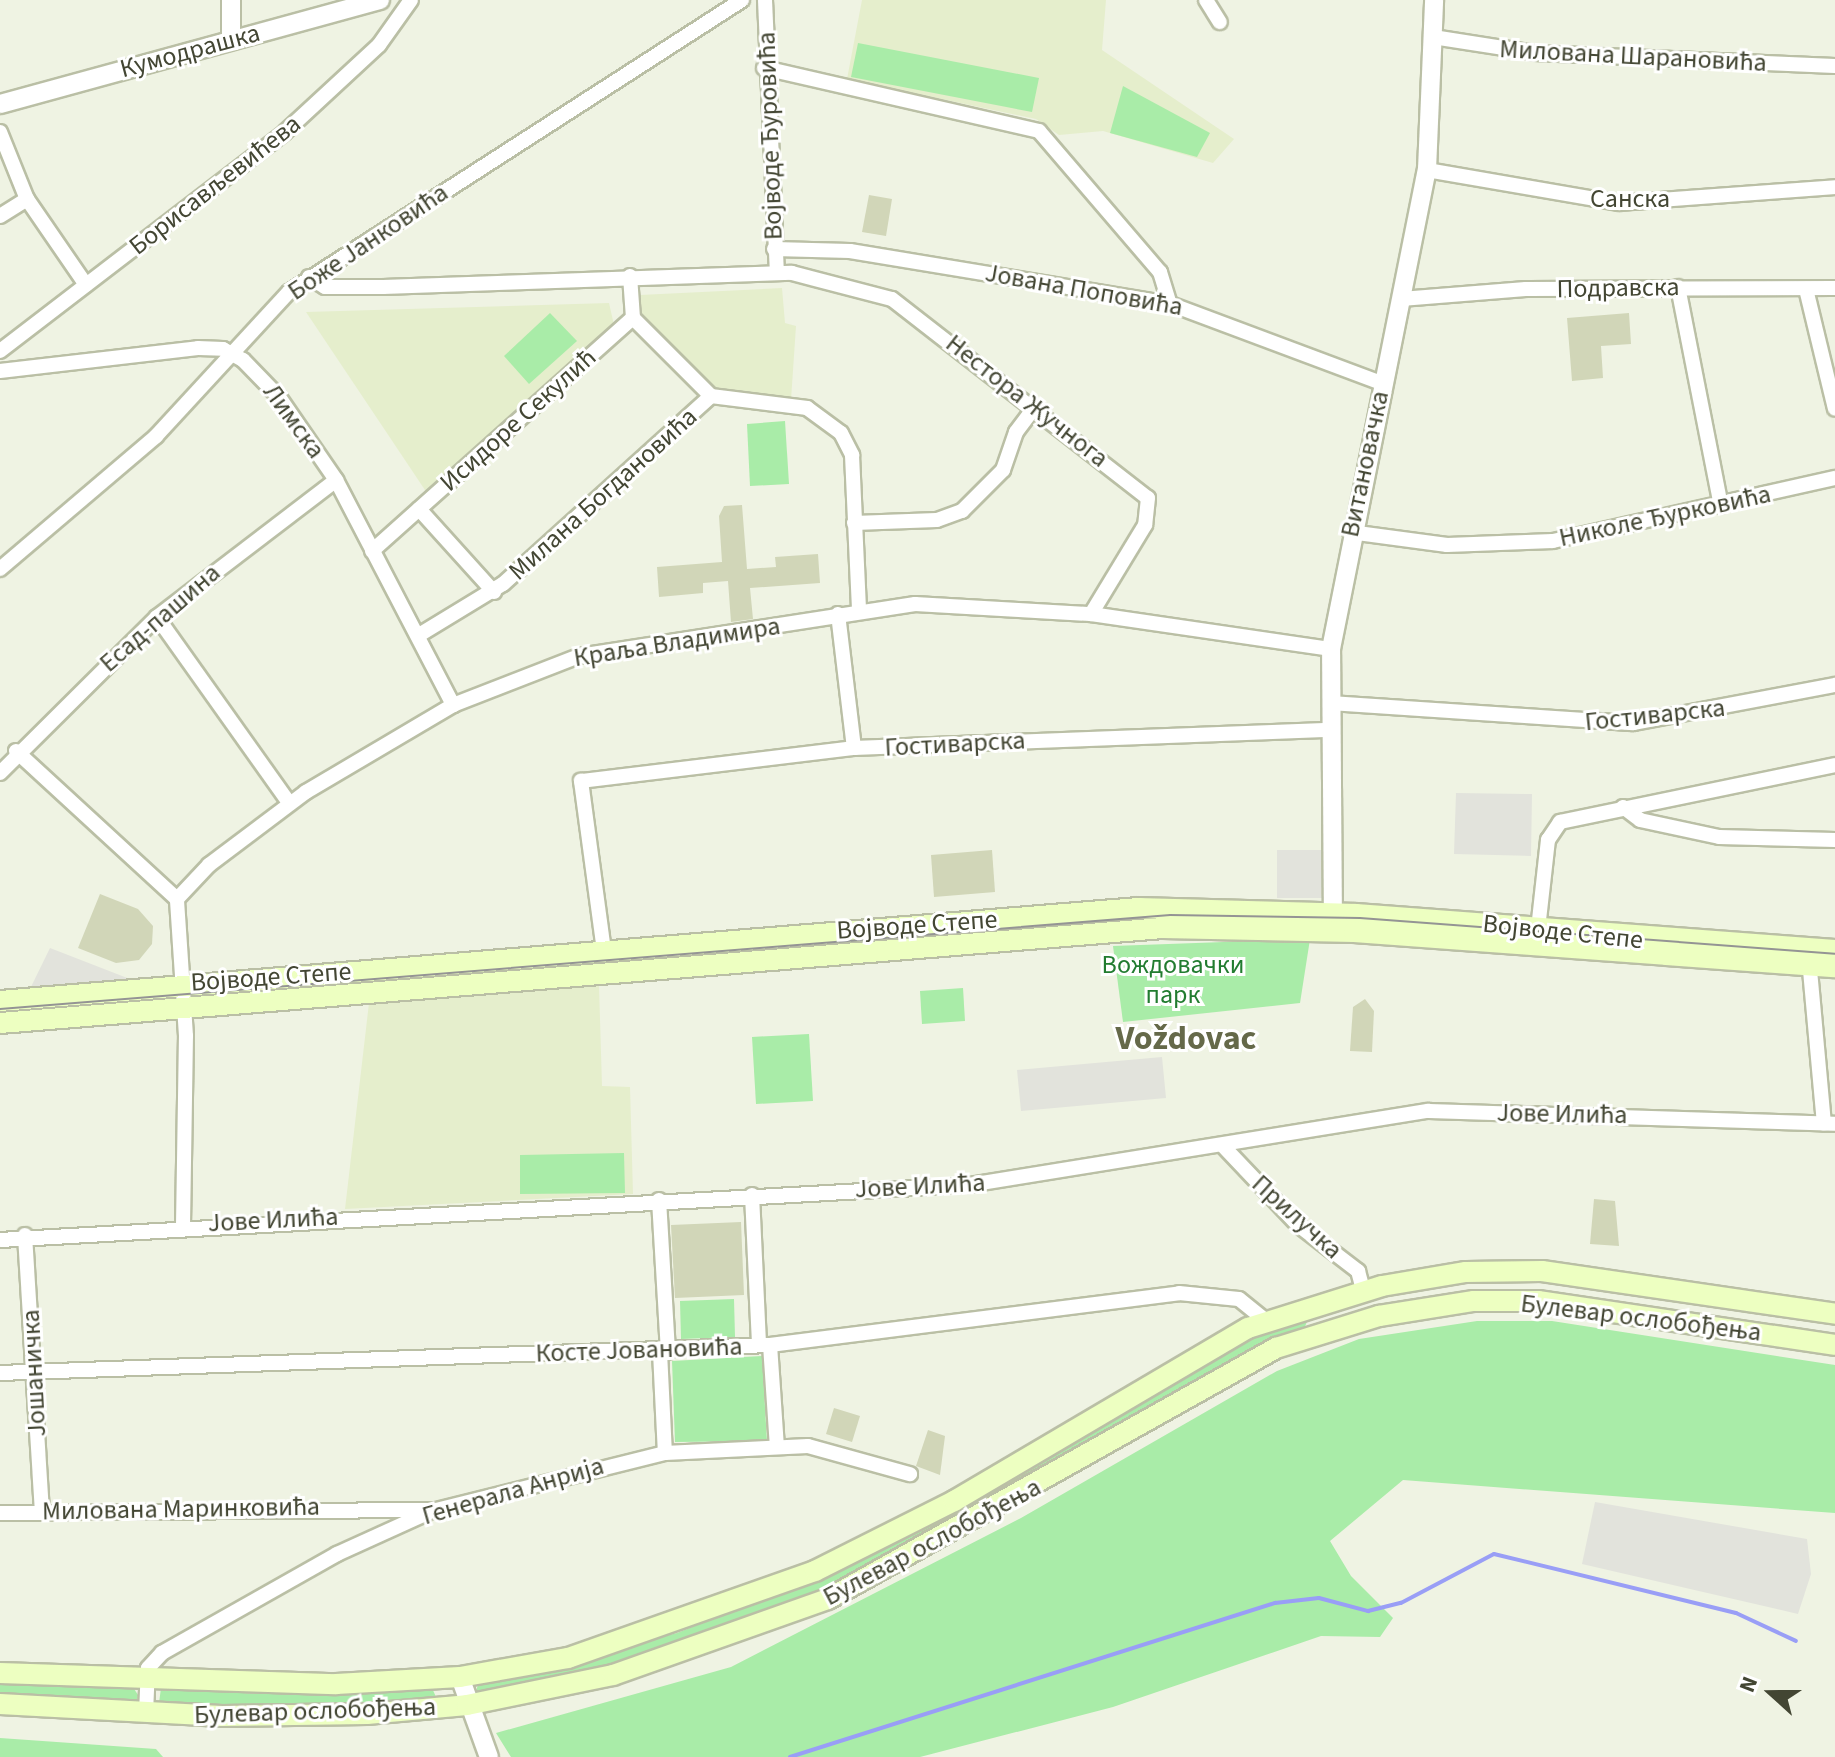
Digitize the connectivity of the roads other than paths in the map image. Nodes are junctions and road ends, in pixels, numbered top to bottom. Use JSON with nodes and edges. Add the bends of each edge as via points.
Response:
{"nodes":[{"id":1,"x":231,"y":0,"type":"edge"},
{"id":2,"x":380,"y":0,"type":"edge"},
{"id":3,"x":411,"y":0,"type":"edge"},
{"id":4,"x":742,"y":0,"type":"edge"},
{"id":5,"x":765,"y":0,"type":"edge"},
{"id":6,"x":1206,"y":0,"type":"edge"},
{"id":7,"x":1434,"y":0,"type":"edge"},
{"id":8,"x":1220,"y":22,"type":"dead end"},
{"id":9,"x":1433,"y":37,"type":"junction"},
{"id":10,"x":231,"y":40,"type":"junction"},
{"id":11,"x":1835,"y":66,"type":"edge"},
{"id":12,"x":764,"y":68,"type":"junction"},
{"id":13,"x":0,"y":104,"type":"edge"},
{"id":14,"x":0,"y":132,"type":"edge"},
{"id":15,"x":1427,"y":170,"type":"junction"},
{"id":16,"x":1835,"y":187,"type":"edge"},
{"id":17,"x":27,"y":199,"type":"junction"},
{"id":18,"x":0,"y":216,"type":"edge"},
{"id":19,"x":774,"y":249,"type":"junction"},
{"id":20,"x":777,"y":273,"type":"junction"},
{"id":21,"x":630,"y":276,"type":"junction"},
{"id":22,"x":309,"y":277,"type":"junction"},
{"id":23,"x":86,"y":285,"type":"junction"},
{"id":24,"x":1678,"y":287,"type":"junction"},
{"id":25,"x":1835,"y":288,"type":"edge"},
{"id":26,"x":1806,"y":289,"type":"junction"},
{"id":27,"x":1401,"y":299,"type":"junction"},
{"id":28,"x":1170,"y":304,"type":"junction"},
{"id":29,"x":633,"y":318,"type":"junction"},
{"id":30,"x":0,"y":351,"type":"edge"},
{"id":31,"x":230,"y":352,"type":"junction"},
{"id":32,"x":2,"y":368,"type":"edge"},
{"id":33,"x":1381,"y":383,"type":"junction"},
{"id":34,"x":711,"y":396,"type":"junction"},
{"id":35,"x":1035,"y":407,"type":"junction"},
{"id":36,"x":1835,"y":409,"type":"edge"},
{"id":37,"x":1835,"y":478,"type":"edge"},
{"id":38,"x":336,"y":480,"type":"junction"},
{"id":39,"x":1721,"y":506,"type":"junction"},
{"id":40,"x":419,"y":509,"type":"junction"},
{"id":41,"x":854,"y":523,"type":"junction"},
{"id":42,"x":1350,"y":532,"type":"junction"},
{"id":43,"x":372,"y":551,"type":"junction"},
{"id":44,"x":0,"y":569,"type":"edge"},
{"id":45,"x":494,"y":592,"type":"junction"},
{"id":46,"x":859,"y":610,"type":"junction"},
{"id":47,"x":838,"y":614,"type":"junction"},
{"id":48,"x":1091,"y":614,"type":"junction"},
{"id":49,"x":157,"y":617,"type":"junction"},
{"id":50,"x":419,"y":635,"type":"junction"},
{"id":51,"x":1331,"y":649,"type":"junction"},
{"id":52,"x":1835,"y":685,"type":"edge"},
{"id":53,"x":1330,"y":703,"type":"junction"},
{"id":54,"x":453,"y":705,"type":"junction"},
{"id":55,"x":1331,"y":730,"type":"junction"},
{"id":56,"x":854,"y":748,"type":"junction"},
{"id":57,"x":16,"y":751,"type":"junction"},
{"id":58,"x":1835,"y":765,"type":"edge"},
{"id":59,"x":0,"y":773,"type":"edge"},
{"id":60,"x":289,"y":803,"type":"junction"},
{"id":61,"x":1623,"y":807,"type":"junction"},
{"id":62,"x":1835,"y":840,"type":"edge"},
{"id":63,"x":176,"y":905,"type":"junction"},
{"id":64,"x":1334,"y":922,"type":"junction"},
{"id":65,"x":1538,"y":929,"type":"junction"},
{"id":66,"x":1835,"y":950,"type":"edge"},
{"id":67,"x":604,"y":951,"type":"junction"},
{"id":68,"x":1809,"y":959,"type":"junction"},
{"id":69,"x":1835,"y":967,"type":"edge"},
{"id":70,"x":182,"y":983,"type":"junction"},
{"id":71,"x":0,"y":1001,"type":"edge"},
{"id":72,"x":184,"y":1007,"type":"junction"},
{"id":73,"x":0,"y":1023,"type":"edge"},
{"id":74,"x":1829,"y":1124,"type":"edge"},
{"id":75,"x":1224,"y":1147,"type":"junction"},
{"id":76,"x":752,"y":1195,"type":"junction"},
{"id":77,"x":659,"y":1200,"type":"junction"},
{"id":78,"x":183,"y":1225,"type":"junction"},
{"id":79,"x":25,"y":1235,"type":"junction"},
{"id":80,"x":0,"y":1240,"type":"edge"},
{"id":81,"x":1363,"y":1290,"type":"junction"},
{"id":82,"x":1684,"y":1290,"type":"junction"},
{"id":83,"x":1316,"y":1303,"type":"junction"},
{"id":84,"x":1835,"y":1314,"type":"edge"},
{"id":85,"x":1265,"y":1320,"type":"junction"},
{"id":86,"x":1681,"y":1321,"type":"junction"},
{"id":87,"x":1325,"y":1331,"type":"junction"},
{"id":88,"x":765,"y":1345,"type":"junction"},
{"id":89,"x":1835,"y":1345,"type":"edge"},
{"id":90,"x":664,"y":1352,"type":"junction"},
{"id":91,"x":35,"y":1368,"type":"junction"},
{"id":92,"x":0,"y":1373,"type":"edge"},
{"id":93,"x":777,"y":1447,"type":"junction"},
{"id":94,"x":665,"y":1453,"type":"junction"},
{"id":95,"x":910,"y":1474,"type":"dead end"},
{"id":96,"x":361,"y":1508,"type":"junction"},
{"id":97,"x":42,"y":1511,"type":"junction"},
{"id":98,"x":432,"y":1511,"type":"junction"},
{"id":99,"x":0,"y":1513,"type":"edge"},
{"id":100,"x":367,"y":1540,"type":"junction"},
{"id":101,"x":0,"y":1673,"type":"edge"},
{"id":102,"x":460,"y":1677,"type":"junction"},
{"id":103,"x":147,"y":1681,"type":"junction"},
{"id":104,"x":0,"y":1704,"type":"edge"},
{"id":105,"x":467,"y":1705,"type":"junction"},
{"id":106,"x":146,"y":1713,"type":"junction"},
{"id":107,"x":489,"y":1757,"type":"edge"}],
"edges":[{"from":1,"to":10,"type":"street"},
{"from":2,"to":10,"type":"street","name":"Кумодрашка"},
{"from":3,"to":23,"type":"street","name":"Борисављевићева","via":[[379,45],[285,132]]},
{"from":4,"to":22,"type":"street","name":"Боже Јанковића"},
{"from":5,"to":12,"type":"street","name":"Војводе Ђуровића"},
{"from":6,"to":8,"type":"street"},
{"from":7,"to":9,"type":"street","name":"Витановачка"},
{"from":9,"to":11,"type":"street","name":"Милована Шарановића","via":[[1535,53]]},
{"from":9,"to":15,"type":"street","name":"Витановачка"},
{"from":10,"to":13,"type":"street","name":"Кумодрашка"},
{"from":12,"to":19,"type":"street","name":"Војводе Ђуровића"},
{"from":12,"to":28,"type":"street","via":[[1039,131],[1160,272]]},
{"from":14,"to":17,"type":"street"},
{"from":15,"to":16,"type":"street","name":"Санска","via":[[1619,203]]},
{"from":15,"to":27,"type":"street","name":"Витановачка"},
{"from":17,"to":18,"type":"street"},
{"from":17,"to":23,"type":"street"},
{"from":19,"to":20,"type":"street","name":"Војводе Ђуровића"},
{"from":19,"to":28,"type":"street","name":"Јована Поповића","via":[[850,251]]},
{"from":20,"to":21,"type":"street"},
{"from":20,"to":35,"type":"street","name":"Нестора Жучнога","via":[[892,299]]},
{"from":21,"to":22,"type":"street","via":[[325,287]]},
{"from":21,"to":29,"type":"street"},
{"from":22,"to":31,"type":"street","name":"Боже Јанковића"},
{"from":23,"to":30,"type":"street","name":"Борисављевићева"},
{"from":24,"to":26,"type":"street","name":"Подравска"},
{"from":24,"to":27,"type":"street","name":"Подравска"},
{"from":24,"to":39,"type":"street"},
{"from":25,"to":26,"type":"street","name":"Подравска"},
{"from":26,"to":36,"type":"street"},
{"from":27,"to":33,"type":"street","name":"Витановачка"},
{"from":28,"to":33,"type":"street","name":"Јована Поповића"},
{"from":29,"to":34,"type":"street"},
{"from":29,"to":40,"type":"street","name":"Исидоре Секулић"},
{"from":31,"to":32,"type":"street","via":[[198,348]]},
{"from":31,"to":38,"type":"street","name":"Лимска","via":[[279,397]]},
{"from":31,"to":44,"type":"street","name":"Боже Јанковића","via":[[131,460]]},
{"from":33,"to":42,"type":"street","name":"Витановачка"},
{"from":34,"to":41,"type":"street","via":[[795,405],[837,428],[852,455]]},
{"from":34,"to":45,"type":"street","name":"Милана Богдановића"},
{"from":35,"to":41,"type":"street","via":[[1016,432],[1003,470],[962,511],[937,520]]},
{"from":35,"to":48,"type":"street","name":"Нестора Жучнога","via":[[1151,507]]},
{"from":37,"to":39,"type":"street","name":"Николе Ђурковића"},
{"from":38,"to":43,"type":"street","name":"Лимска"},
{"from":38,"to":49,"type":"street","name":"Есад-пашина"},
{"from":39,"to":42,"type":"street","name":"Николе Ђурковића","via":[[1553,541],[1447,545]]},
{"from":40,"to":43,"type":"street","name":"Исидоре Секулић"},
{"from":40,"to":45,"type":"street","name":"Милана Богдановића"},
{"from":41,"to":46,"type":"street"},
{"from":42,"to":51,"type":"street","name":"Витановачка"},
{"from":43,"to":50,"type":"street","name":"Лимска"},
{"from":45,"to":50,"type":"street","name":"Милана Богдановића"},
{"from":46,"to":47,"type":"street","name":"Краља Владимира"},
{"from":46,"to":48,"type":"street","name":"Краља Владимира","via":[[939,603]]},
{"from":47,"to":54,"type":"street","name":"Краља Владимира","via":[[579,656]]},
{"from":47,"to":56,"type":"street"},
{"from":48,"to":51,"type":"street","name":"Краља Владимира"},
{"from":49,"to":57,"type":"street","name":"Есад-пашина"},
{"from":49,"to":60,"type":"street"},
{"from":50,"to":54,"type":"street","name":"Лимска"},
{"from":51,"to":53,"type":"street","name":"Витановачка"},
{"from":52,"to":53,"type":"street","name":"Гостиварска","via":[[1633,723]]},
{"from":53,"to":55,"type":"street","name":"Витановачка"},
{"from":54,"to":60,"type":"street","name":"Краља Владимира"},
{"from":55,"to":56,"type":"street","name":"Гостиварска"},
{"from":55,"to":64,"type":"street","name":"Витановачка"},
{"from":56,"to":67,"type":"street","name":"Гостиварска","via":[[581,781]]},
{"from":57,"to":59,"type":"street","name":"Есад-пашина"},
{"from":57,"to":63,"type":"street"},
{"from":58,"to":61,"type":"street"},
{"from":60,"to":63,"type":"street","name":"Краља Владимира"},
{"from":61,"to":62,"type":"street","via":[[1640,820],[1719,837]]},
{"from":61,"to":65,"type":"street","via":[[1553,829]]},
{"from":63,"to":70,"type":"street"},
{"from":64,"to":65,"type":"main road","name":"Војводе Степе"},
{"from":64,"to":67,"type":"main road","name":"Војводе Степе","via":[[1139,908]]},
{"from":64,"to":68,"type":"main road","name":"Војводе Степе"},
{"from":64,"to":72,"type":"main road","name":"Војводе Степе","via":[[1163,928]]},
{"from":65,"to":68,"type":"main road","name":"Војводе Степе"},
{"from":66,"to":68,"type":"main road","name":"Војводе Степе"},
{"from":67,"to":70,"type":"main road","name":"Војводе Степе"},
{"from":68,"to":69,"type":"main road","name":"Војводе Степе"},
{"from":68,"to":74,"type":"street"},
{"from":70,"to":71,"type":"main road","name":"Војводе Степе"},
{"from":70,"to":72,"type":"street"},
{"from":72,"to":73,"type":"main road","name":"Војводе Степе"},
{"from":72,"to":78,"type":"street"},
{"from":74,"to":75,"type":"street","name":"Јове Илића","via":[[1428,1111]]},
{"from":75,"to":76,"type":"street","name":"Јове Илића","via":[[1011,1181]]},
{"from":75,"to":81,"type":"street","name":"Прилучка","via":[[1298,1225],[1358,1271]]},
{"from":76,"to":77,"type":"street","name":"Јове Илића"},
{"from":76,"to":88,"type":"street"},
{"from":77,"to":78,"type":"street","name":"Јове Илића"},
{"from":77,"to":90,"type":"street"},
{"from":78,"to":79,"type":"street","name":"Јове Илића"},
{"from":79,"to":80,"type":"street","name":"Јове Илића"},
{"from":79,"to":91,"type":"street","name":"Јошаничка"},
{"from":81,"to":82,"type":"main road","name":"Булевар ослобођења","via":[[1502,1270]]},
{"from":81,"to":83,"type":"main road","name":"Булевар ослобођења"},
{"from":82,"to":84,"type":"main road","name":"Булевар ослобођења"},
{"from":82,"to":86,"type":"main road"},
{"from":83,"to":85,"type":"main road","name":"Булевар ослобођења"},
{"from":83,"to":87,"type":"main road"},
{"from":85,"to":88,"type":"street","name":"Косте Јовановића","via":[[1239,1299],[1179,1293]]},
{"from":85,"to":102,"type":"main road","name":"Булевар ослобођења","via":[[954,1501],[815,1571],[622,1642]]},
{"from":86,"to":87,"type":"main road","name":"Булевар ослобођења","via":[[1502,1300],[1441,1305]]},
{"from":86,"to":89,"type":"main road","name":"Булевар ослобођења"},
{"from":87,"to":105,"type":"main road","name":"Булевар ослобођења","via":[[1229,1373],[1008,1504],[828,1599],[627,1671]]},
{"from":88,"to":90,"type":"street","name":"Косте Јовановића"},
{"from":88,"to":93,"type":"street"},
{"from":90,"to":91,"type":"street","name":"Косте Јовановића"},
{"from":90,"to":94,"type":"street"},
{"from":91,"to":92,"type":"street","name":"Косте Јовановића"},
{"from":91,"to":97,"type":"street","name":"Јошаничка"},
{"from":93,"to":94,"type":"street","name":"Генерала Анрија"},
{"from":93,"to":95,"type":"street","name":"Генерала Анрија","via":[[823,1448]]},
{"from":94,"to":98,"type":"street","name":"Генерала Анрија"},
{"from":96,"to":97,"type":"street","name":"Милована Маринковића"},
{"from":96,"to":98,"type":"street","name":"Милована Маринковића"},
{"from":96,"to":100,"type":"street","via":[[371,1524]]},
{"from":97,"to":99,"type":"street","name":"Милована Маринковића"},
{"from":98,"to":100,"type":"street","name":"Генерала Анрија"},
{"from":100,"to":103,"type":"street","name":"Генерала Анрија","via":[[178,1642],[151,1662]]},
{"from":101,"to":103,"type":"main road","name":"Булевар ослобођења"},
{"from":102,"to":103,"type":"main road","name":"Булевар ослобођења","via":[[287,1685]]},
{"from":102,"to":105,"type":"street"},
{"from":103,"to":106,"type":"street"},
{"from":104,"to":106,"type":"main road","name":"Булевар ослобођења"},
{"from":105,"to":106,"type":"main road","name":"Булевар ослобођења","via":[[280,1717]]},
{"from":105,"to":107,"type":"street"}]}
